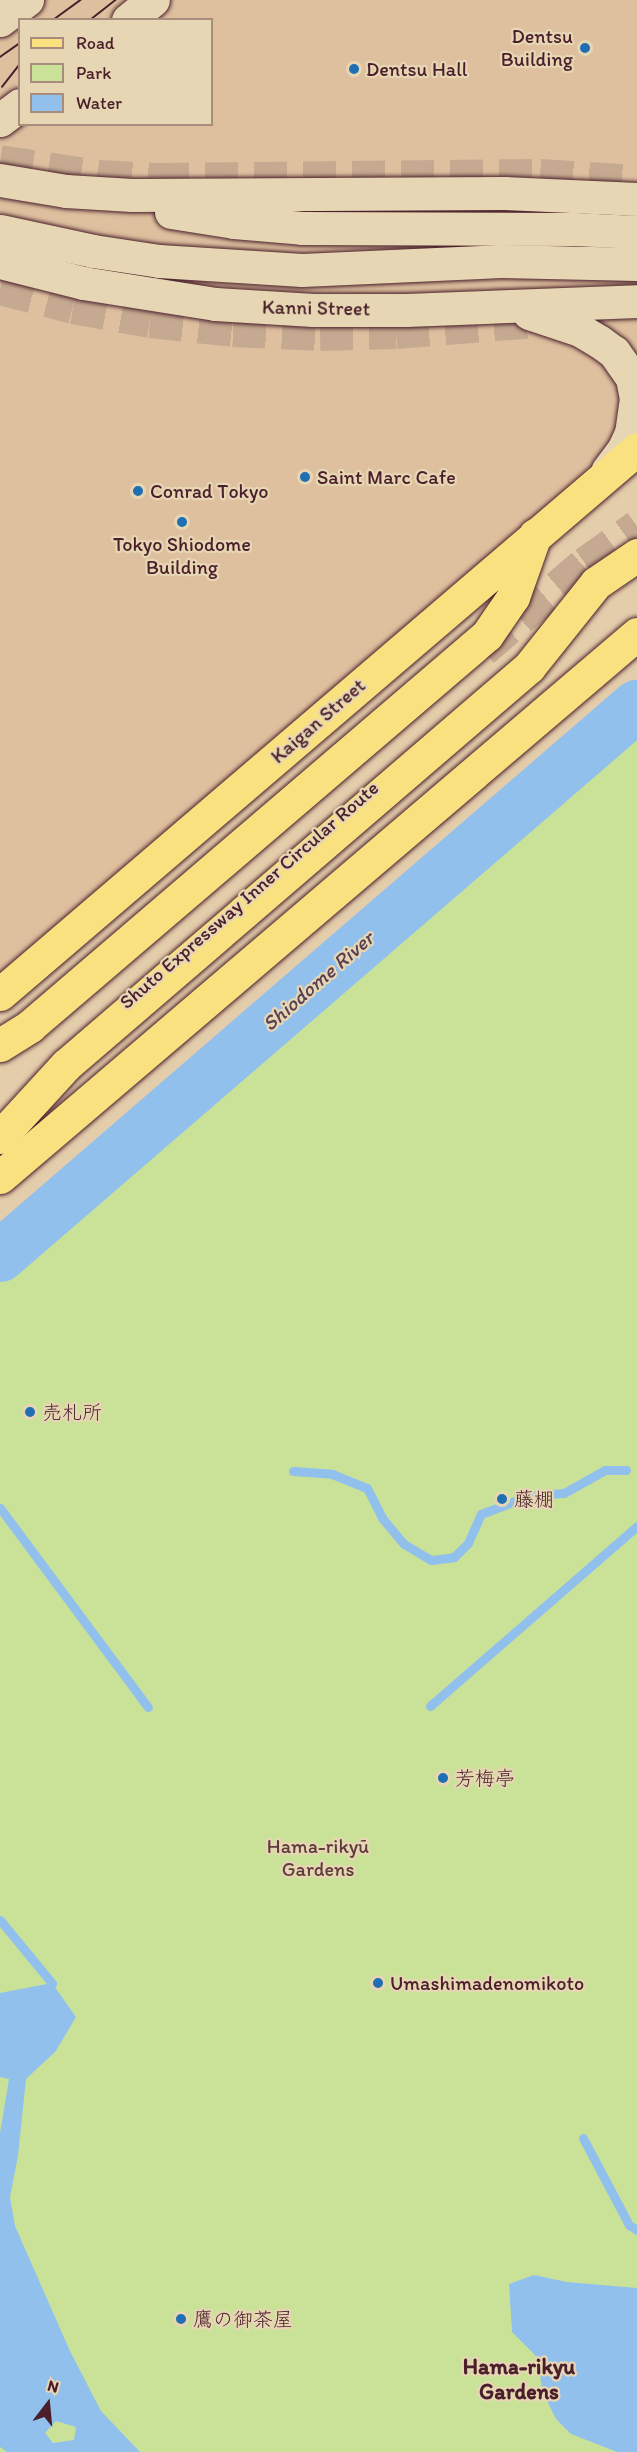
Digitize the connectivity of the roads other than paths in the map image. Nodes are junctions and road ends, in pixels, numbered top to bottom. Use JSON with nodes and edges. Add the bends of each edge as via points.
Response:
{"nodes":[{"id":1,"x":27,"y":0,"type":"edge"},
{"id":2,"x":153,"y":0,"type":"edge"},
{"id":3,"x":130,"y":18,"type":"edge"},
{"id":4,"x":0,"y":20,"type":"edge"},
{"id":5,"x":18,"y":106,"type":"edge"},
{"id":6,"x":0,"y":120,"type":"edge"},
{"id":7,"x":0,"y":180,"type":"edge"},
{"id":8,"x":66,"y":191,"type":"junction"},
{"id":9,"x":637,"y":199,"type":"edge"},
{"id":10,"x":0,"y":231,"type":"edge"},
{"id":11,"x":637,"y":232,"type":"edge"},
{"id":12,"x":0,"y":262,"type":"edge"},
{"id":13,"x":637,"y":264,"type":"edge"},
{"id":14,"x":637,"y":302,"type":"edge"},
{"id":15,"x":501,"y":305,"type":"junction"},
{"id":16,"x":637,"y":449,"type":"edge"},
{"id":17,"x":601,"y":480,"type":"junction"},
{"id":18,"x":535,"y":536,"type":"junction"},
{"id":19,"x":637,"y":555,"type":"edge"},
{"id":20,"x":637,"y":634,"type":"edge"},
{"id":21,"x":481,"y":646,"type":"junction"},
{"id":22,"x":498,"y":681,"type":"tunnel mouth"},
{"id":23,"x":0,"y":994,"type":"edge"},
{"id":24,"x":0,"y":1045,"type":"edge"},
{"id":25,"x":0,"y":1064,"type":"edge"},
{"id":26,"x":0,"y":1109,"type":"edge"},
{"id":27,"x":0,"y":1137,"type":"edge"},
{"id":28,"x":0,"y":1177,"type":"edge"}],
"edges":[{"from":1,"to":4,"type":"main road"},
{"from":2,"to":3,"type":"main road"},
{"from":5,"to":6,"type":"main road"},
{"from":7,"to":8,"type":"main road"},
{"from":8,"to":9,"type":"main road","via":[[202,196],[504,193]]},
{"from":8,"to":11,"type":"main road","via":[[201,217],[302,228]]},
{"from":10,"to":13,"type":"main road","via":[[159,261],[302,270],[501,261]]},
{"from":12,"to":15,"type":"main road","name":"Kanni Street","via":[[83,283],[215,304],[313,310]]},
{"from":14,"to":15,"type":"main road","name":"Kanni Street"},
{"from":15,"to":17,"type":"main road","via":[[580,330],[615,352],[632,378],[636,398],[634,421],[623,450]]},
{"from":16,"to":17,"type":"main road","name":"Kaigan Street"},
{"from":17,"to":18,"type":"main road","name":"Kaigan Street"},
{"from":18,"to":21,"type":"main road","via":[[513,597]]},
{"from":18,"to":23,"type":"main road","name":"Kaigan Street"},
{"from":19,"to":27,"type":"main road","via":[[596,583],[542,653],[512,683],[66,1065]]},
{"from":20,"to":28,"type":"main road"},
{"from":21,"to":24,"type":"main road","via":[[30,1026]]},
{"from":21,"to":25,"type":"main road","name":"Shuto Expressway Inner Circular Route"},
{"from":22,"to":26,"type":"main road","name":"Shuto Expressway Inner Circular Route"}]}
